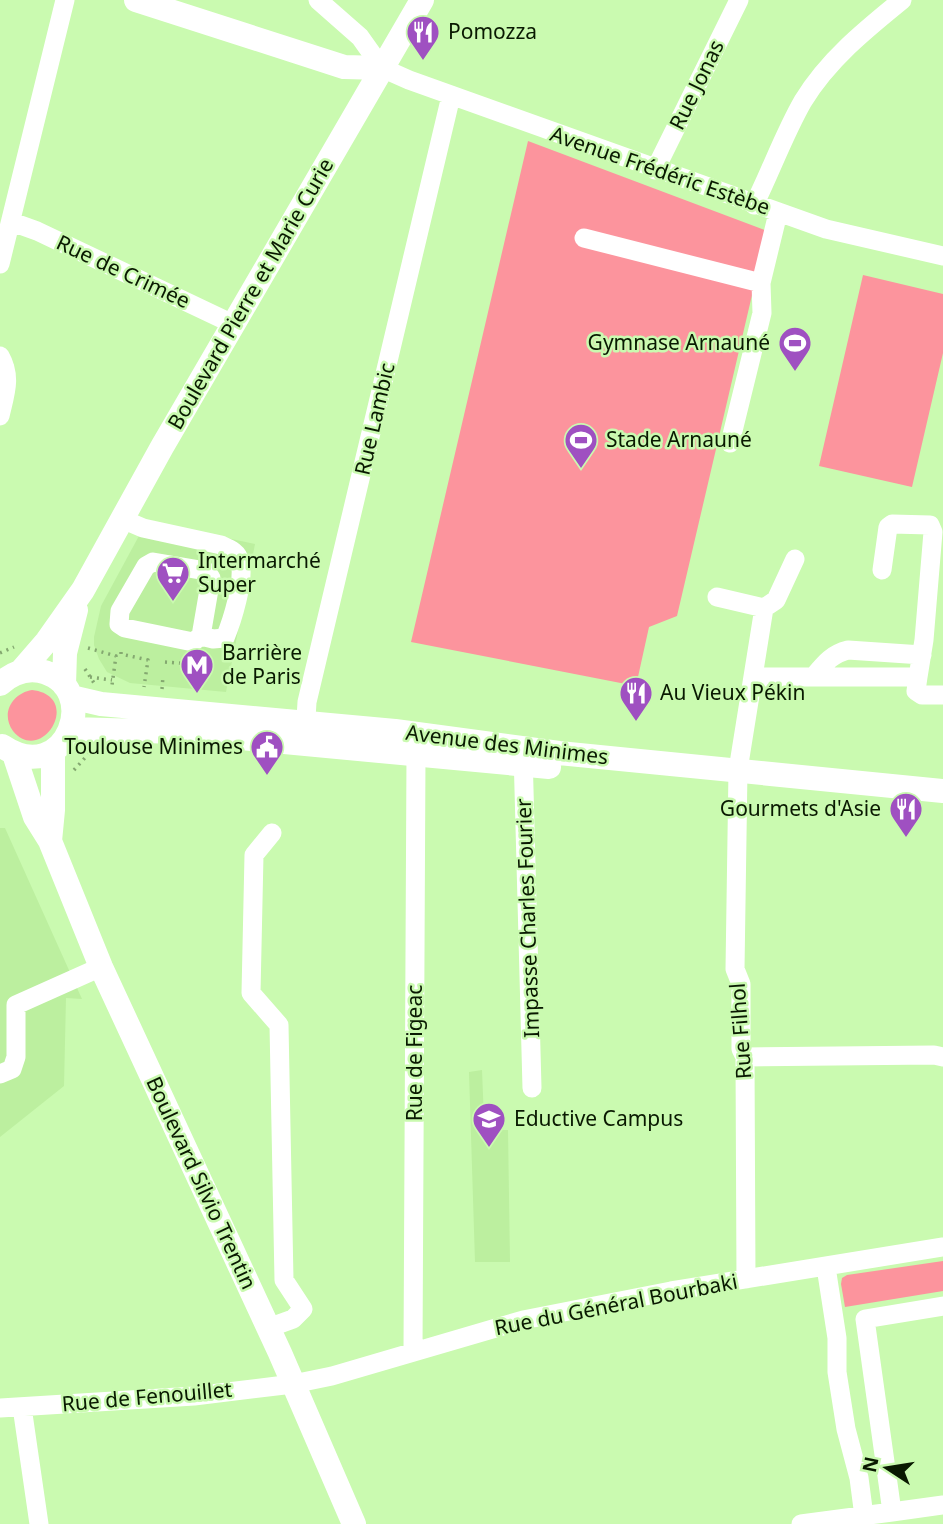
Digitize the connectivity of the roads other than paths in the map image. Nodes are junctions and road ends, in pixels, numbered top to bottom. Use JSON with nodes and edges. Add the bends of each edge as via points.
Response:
{"nodes":[{"id":1,"x":65,"y":0,"type":"edge"},
{"id":2,"x":136,"y":0,"type":"edge"},
{"id":3,"x":318,"y":0,"type":"edge"},
{"id":4,"x":422,"y":0,"type":"edge"},
{"id":5,"x":739,"y":0,"type":"edge"},
{"id":6,"x":902,"y":0,"type":"edge"},
{"id":7,"x":382,"y":68,"type":"junction"},
{"id":8,"x":451,"y":96,"type":"junction"},
{"id":9,"x":656,"y":170,"type":"junction"},
{"id":10,"x":754,"y":205,"type":"junction"},
{"id":11,"x":778,"y":213,"type":"junction"},
{"id":12,"x":12,"y":222,"type":"junction"},
{"id":13,"x":584,"y":238,"type":"dead end"},
{"id":14,"x":943,"y":256,"type":"edge"},
{"id":15,"x":0,"y":264,"type":"edge"},
{"id":16,"x":761,"y":283,"type":"junction"},
{"id":17,"x":233,"y":324,"type":"junction"},
{"id":18,"x":0,"y":356,"type":"edge"},
{"id":19,"x":0,"y":416,"type":"edge"},
{"id":20,"x":730,"y":443,"type":"dead end"},
{"id":21,"x":122,"y":519,"type":"junction"},
{"id":22,"x":795,"y":559,"type":"dead end"},
{"id":23,"x":882,"y":570,"type":"dead end"},
{"id":24,"x":83,"y":590,"type":"junction"},
{"id":25,"x":717,"y":597,"type":"dead end"},
{"id":26,"x":764,"y":608,"type":"junction"},
{"id":27,"x":201,"y":636,"type":"junction"},
{"id":28,"x":922,"y":654,"type":"junction"},
{"id":29,"x":8,"y":676,"type":"edge"},
{"id":30,"x":814,"y":676,"type":"junction"},
{"id":31,"x":753,"y":677,"type":"junction"},
{"id":32,"x":918,"y":677,"type":"junction"},
{"id":33,"x":67,"y":691,"type":"junction"},
{"id":34,"x":943,"y":695,"type":"edge"},
{"id":35,"x":71,"y":729,"type":"junction"},
{"id":36,"x":304,"y":733,"type":"junction"},
{"id":37,"x":4,"y":748,"type":"edge"},
{"id":38,"x":53,"y":751,"type":"junction"},
{"id":39,"x":416,"y":755,"type":"junction"},
{"id":40,"x":523,"y":756,"type":"junction"},
{"id":41,"x":738,"y":777,"type":"junction"},
{"id":42,"x":943,"y":792,"type":"edge"},
{"id":43,"x":943,"y":804,"type":"edge"},
{"id":44,"x":272,"y":833,"type":"dead end"},
{"id":45,"x":50,"y":841,"type":"junction"},
{"id":46,"x":101,"y":967,"type":"junction"},
{"id":47,"x":745,"y":1057,"type":"junction"},
{"id":48,"x":943,"y":1057,"type":"edge"},
{"id":49,"x":0,"y":1074,"type":"edge"},
{"id":50,"x":532,"y":1088,"type":"dead end"},
{"id":51,"x":943,"y":1247,"type":"edge"},
{"id":52,"x":826,"y":1266,"type":"junction"},
{"id":53,"x":746,"y":1279,"type":"junction"},
{"id":54,"x":943,"y":1306,"type":"edge"},
{"id":55,"x":268,"y":1328,"type":"junction"},
{"id":56,"x":413,"y":1352,"type":"junction"},
{"id":57,"x":293,"y":1384,"type":"junction"},
{"id":58,"x":0,"y":1407,"type":"edge"},
{"id":59,"x":22,"y":1407,"type":"junction"},
{"id":60,"x":943,"y":1505,"type":"edge"},
{"id":61,"x":892,"y":1512,"type":"junction"},
{"id":62,"x":864,"y":1520,"type":"edge"},
{"id":63,"x":39,"y":1524,"type":"edge"},
{"id":64,"x":354,"y":1524,"type":"edge"},
{"id":65,"x":801,"y":1524,"type":"edge"}],
"edges":[{"from":1,"to":12,"type":"street"},
{"from":2,"to":7,"type":"main road","via":[[344,67]]},
{"from":3,"to":7,"type":"street","via":[[360,37]]},
{"from":4,"to":7,"type":"main road","name":"Boulevard Pierre et Marie Curie"},
{"from":5,"to":9,"type":"street","name":"Rue Jonas"},
{"from":6,"to":10,"type":"street","via":[[819,78]]},
{"from":7,"to":8,"type":"street","name":"Avenue Frédéric Estèbe"},
{"from":7,"to":17,"type":"main road","name":"Boulevard Pierre et Marie Curie"},
{"from":8,"to":9,"type":"street","name":"Avenue Frédéric Estèbe"},
{"from":8,"to":36,"type":"street","name":"Rue Lambic","via":[[307,702]]},
{"from":9,"to":10,"type":"street","name":"Avenue Frédéric Estèbe"},
{"from":10,"to":11,"type":"street","name":"Avenue Frédéric Estèbe"},
{"from":11,"to":14,"type":"street","name":"Avenue Frédéric Estèbe","via":[[849,236]]},
{"from":11,"to":16,"type":"street"},
{"from":12,"to":15,"type":"street"},
{"from":12,"to":17,"type":"street","name":"Rue de Crimée"},
{"from":13,"to":16,"type":"street"},
{"from":16,"to":20,"type":"street","via":[[762,313]]},
{"from":17,"to":21,"type":"main road","name":"Boulevard Pierre et Marie Curie"},
{"from":18,"to":19,"type":"street","via":[[8,384]]},
{"from":21,"to":24,"type":"main road","name":"Boulevard Pierre et Marie Curie"},
{"from":21,"to":27,"type":"street","via":[[221,545],[233,550],[240,560],[225,638]]},
{"from":22,"to":26,"type":"street","via":[[776,600]]},
{"from":23,"to":28,"type":"street","via":[[891,524],[930,525]]},
{"from":24,"to":29,"type":"main road","name":"Boulevard Pierre et Marie Curie","via":[[47,641]]},
{"from":24,"to":33,"type":"main road","name":"Boulevard Pierre et Marie Curie","via":[[65,653]]},
{"from":25,"to":26,"type":"street"},
{"from":26,"to":31,"type":"street","name":"Rue Filhol"},
{"from":27,"to":27,"type":"street","via":[[211,578],[206,571],[153,562],[146,566],[120,611],[119,624],[194,642]]},
{"from":28,"to":30,"type":"street","via":[[848,650],[828,659]]},
{"from":28,"to":32,"type":"street"},
{"from":29,"to":33,"type":"main road","name":"Avenue des Minimes","via":[[43,672]]},
{"from":30,"to":31,"type":"street"},
{"from":30,"to":32,"type":"street"},
{"from":31,"to":41,"type":"street","name":"Rue Filhol"},
{"from":32,"to":34,"type":"street","via":[[916,691]]},
{"from":33,"to":35,"type":"main road","name":"Boulevard Pierre et Marie Curie","via":[[74,709]]},
{"from":33,"to":36,"type":"main road","name":"Avenue des Minimes","via":[[101,705]]},
{"from":35,"to":36,"type":"main road","name":"Avenue des Minimes"},
{"from":35,"to":38,"type":"main road"},
{"from":36,"to":39,"type":"main road","name":"Avenue des Minimes"},
{"from":36,"to":40,"type":"main road","name":"Avenue des Minimes"},
{"from":37,"to":38,"type":"main road","via":[[32,757]]},
{"from":37,"to":45,"type":"main road","name":"Boulevard Silvio Trentin"},
{"from":38,"to":45,"type":"main road","name":"Boulevard Silvio Trentin"},
{"from":39,"to":40,"type":"main road","name":"Avenue des Minimes"},
{"from":39,"to":56,"type":"street","name":"Rue de Figeac"},
{"from":40,"to":41,"type":"main road","name":"Avenue des Minimes"},
{"from":40,"to":50,"type":"street","name":"Impasse Charles Fourier"},
{"from":41,"to":42,"type":"main road","name":"Avenue des Minimes"},
{"from":41,"to":43,"type":"main road","name":"Avenue des Minimes"},
{"from":41,"to":47,"type":"street","name":"Rue Filhol","via":[[735,969],[741,984],[741,1049]]},
{"from":44,"to":55,"type":"street","via":[[254,855],[251,993],[279,1025],[284,1280],[303,1310]]},
{"from":45,"to":46,"type":"main road","name":"Boulevard Silvio Trentin"},
{"from":46,"to":49,"type":"street","via":[[16,1005],[16,1057],[12,1069]]},
{"from":46,"to":55,"type":"main road","name":"Boulevard Silvio Trentin"},
{"from":47,"to":48,"type":"street"},
{"from":47,"to":53,"type":"street","name":"Rue Filhol"},
{"from":51,"to":52,"type":"street","name":"Rue du Général Bourbaki"},
{"from":52,"to":53,"type":"street","name":"Rue du Général Bourbaki"},
{"from":52,"to":62,"type":"street","via":[[837,1338],[837,1373]]},
{"from":53,"to":56,"type":"street","name":"Rue du Général Bourbaki","via":[[523,1320]]},
{"from":54,"to":61,"type":"street","via":[[865,1319]]},
{"from":55,"to":57,"type":"main road","name":"Boulevard Silvio Trentin"},
{"from":56,"to":57,"type":"street","name":"Rue du Général Bourbaki"},
{"from":57,"to":59,"type":"street","name":"Rue de Fenouillet","via":[[194,1396]]},
{"from":57,"to":64,"type":"main road","name":"Boulevard Silvio Trentin"},
{"from":58,"to":59,"type":"street","name":"Rue de Fenouillet"},
{"from":59,"to":63,"type":"street"},
{"from":60,"to":61,"type":"street"},
{"from":61,"to":62,"type":"street"},
{"from":62,"to":65,"type":"street"}]}
